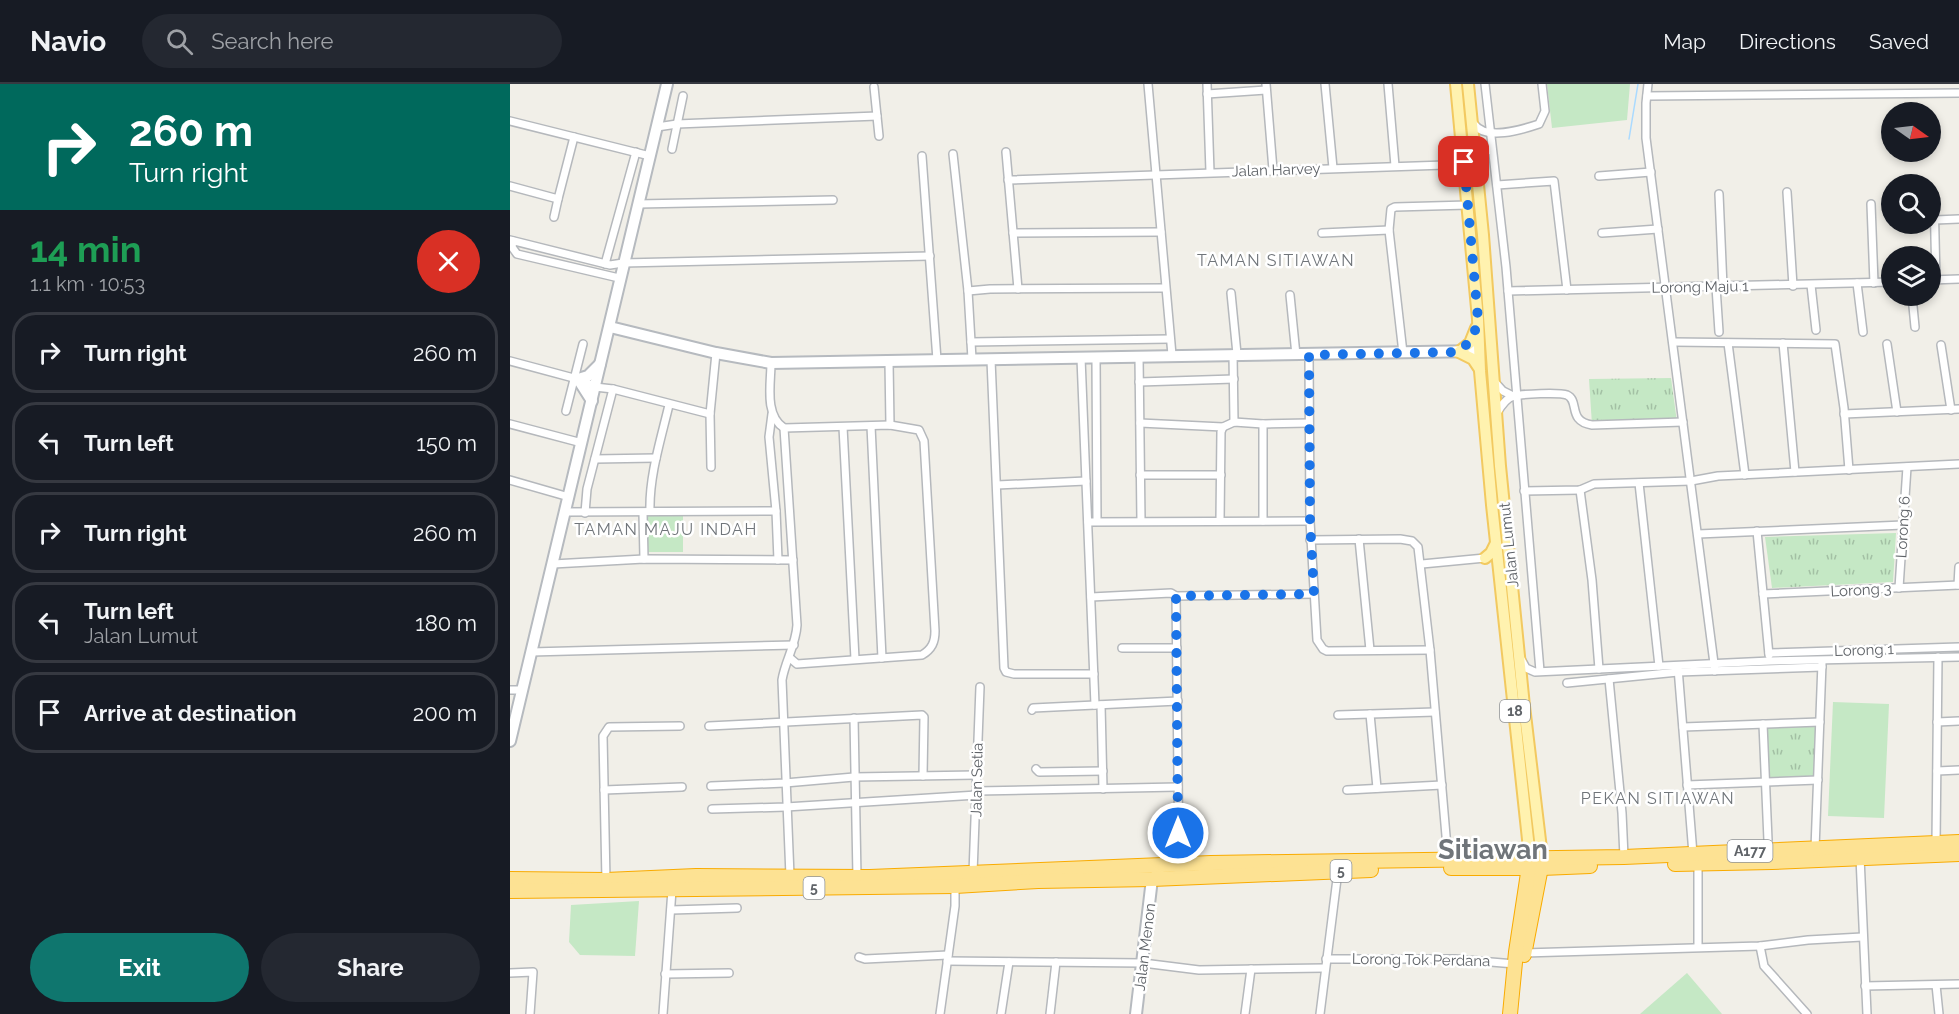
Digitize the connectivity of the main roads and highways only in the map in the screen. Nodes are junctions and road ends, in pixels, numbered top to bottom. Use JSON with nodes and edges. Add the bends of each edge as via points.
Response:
{"nodes":[{"id":1,"x":1456,"y":84,"type":"edge"},
{"id":2,"x":1468,"y":84,"type":"edge"},
{"id":3,"x":1478,"y":319,"type":"junction"},
{"id":4,"x":1490,"y":329,"type":"junction"},
{"id":5,"x":1479,"y":351,"type":"junction"},
{"id":6,"x":1480,"y":371,"type":"junction"},
{"id":7,"x":1493,"y":375,"type":"junction"},
{"id":8,"x":1498,"y":447,"type":"junction"},
{"id":9,"x":1488,"y":468,"type":"junction"},
{"id":10,"x":1503,"y":486,"type":"junction"},
{"id":11,"x":1492,"y":505,"type":"junction"},
{"id":12,"x":1496,"y":543,"type":"junction"},
{"id":13,"x":1499,"y":568,"type":"junction"},
{"id":14,"x":1959,"y":842,"type":"edge"},
{"id":15,"x":1959,"y":854,"type":"edge"},
{"id":16,"x":1695,"y":859,"type":"junction"},
{"id":17,"x":1536,"y":863,"type":"junction"},
{"id":18,"x":1179,"y":864,"type":"junction"},
{"id":19,"x":1086,"y":868,"type":"junction"},
{"id":20,"x":974,"y":873,"type":"junction"},
{"id":21,"x":1271,"y":873,"type":"junction"},
{"id":22,"x":696,"y":876,"type":"junction"},
{"id":23,"x":1152,"y":879,"type":"junction"},
{"id":24,"x":612,"y":880,"type":"junction"},
{"id":25,"x":862,"y":880,"type":"junction"},
{"id":26,"x":512,"y":881,"type":"edge"},
{"id":27,"x":1038,"y":881,"type":"junction"},
{"id":28,"x":767,"y":889,"type":"junction"},
{"id":29,"x":672,"y":890,"type":"junction"},
{"id":30,"x":1511,"y":1009,"type":"edge"}],
"edges":[{"from":1,"to":3,"type":"main road","name":"Jalan Lumut","number":"18"},
{"from":2,"to":4,"type":"main road","name":"Jalan Lumut","number":"18"},
{"from":3,"to":5,"type":"main road","name":"Jalan Lumut","number":"18"},
{"from":3,"to":6,"type":"main road","via":[[1473,338],[1459,352],[1473,359]]},
{"from":4,"to":5,"type":"main road","via":[[1487,343]]},
{"from":4,"to":7,"type":"main road","name":"Jalan Lumut","number":"18"},
{"from":5,"to":6,"type":"main road","name":"Jalan Lumut","number":"18"},
{"from":5,"to":7,"type":"main road","via":[[1488,359]]},
{"from":6,"to":9,"type":"main road","name":"Jalan Lumut","number":"18"},
{"from":7,"to":8,"type":"main road","name":"Jalan Lumut","number":"18"},
{"from":8,"to":9,"type":"main road","via":[[1497,462]]},
{"from":8,"to":10,"type":"main road","name":"Jalan Lumut","number":"18"},
{"from":9,"to":11,"type":"main road","name":"Jalan Lumut","number":"18"},
{"from":10,"to":11,"type":"main road","via":[[1494,492]]},
{"from":10,"to":17,"type":"main road","name":"Jalan Lumut","number":"18"},
{"from":11,"to":12,"type":"main road","name":"Jalan Lumut","number":"18"},
{"from":12,"to":13,"type":"main road","name":"Jalan Lumut","number":"18"},
{"from":12,"to":13,"type":"main road","via":[[1485,558]]},
{"from":13,"to":17,"type":"main road","name":"Jalan Lumut","number":"18"},
{"from":14,"to":16,"type":"highway","number":"A177"},
{"from":15,"to":16,"type":"highway","number":"A177","via":[[1772,862]]},
{"from":16,"to":17,"type":"highway","number":"A177"},
{"from":16,"to":17,"type":"highway","number":"A177","via":[[1624,857]]},
{"from":17,"to":18,"type":"highway","number":"5","via":[[1448,859]]},
{"from":17,"to":21,"type":"highway","number":"5"},
{"from":17,"to":30,"type":"highway","name":"Jalan Lumut"},
{"from":18,"to":19,"type":"highway","number":"5"},
{"from":18,"to":21,"type":"highway","via":[[1188,871]]},
{"from":19,"to":20,"type":"highway","number":"5"},
{"from":19,"to":23,"type":"highway","via":[[1104,873],[1145,873]]},
{"from":20,"to":25,"type":"highway","number":"5"},
{"from":20,"to":27,"type":"highway","via":[[980,880],[1021,877]]},
{"from":21,"to":23,"type":"highway","number":"5"},
{"from":22,"to":24,"type":"highway","number":"5"},
{"from":22,"to":25,"type":"highway","number":"5","via":[[790,876],[797,883]]},
{"from":22,"to":28,"type":"highway","via":[[716,881],[759,881]]},
{"from":23,"to":27,"type":"highway","number":"5"},
{"from":24,"to":26,"type":"highway","number":"5"},
{"from":24,"to":29,"type":"highway","via":[[669,886]]},
{"from":25,"to":27,"type":"highway","number":"5","via":[[948,879],[956,886]]},
{"from":25,"to":28,"type":"highway","number":"5"},
{"from":26,"to":29,"type":"highway","number":"5"},
{"from":28,"to":29,"type":"highway","number":"5"}]}
